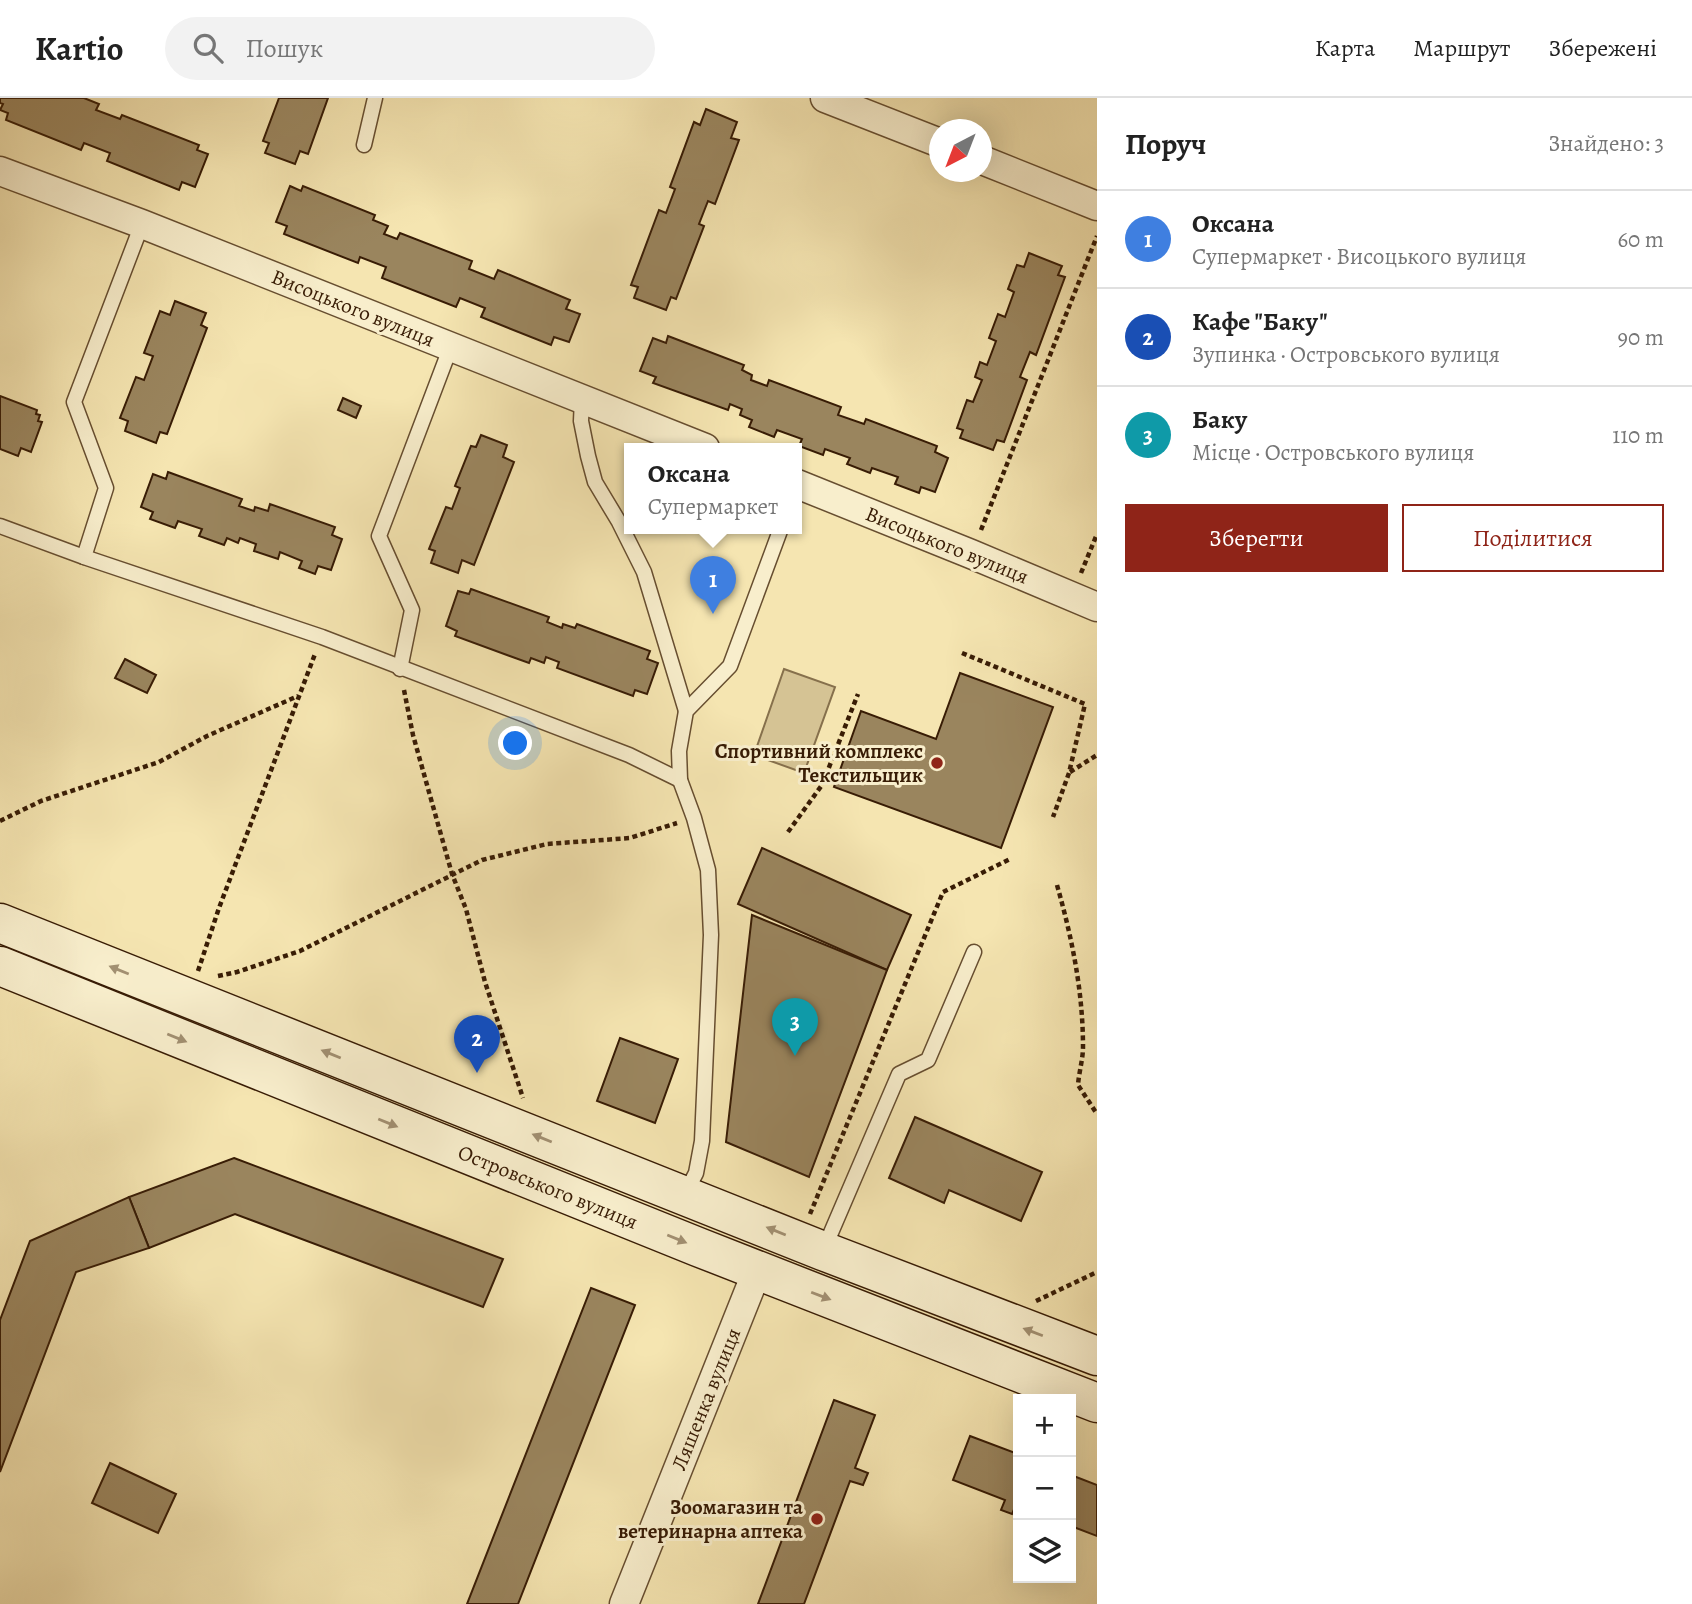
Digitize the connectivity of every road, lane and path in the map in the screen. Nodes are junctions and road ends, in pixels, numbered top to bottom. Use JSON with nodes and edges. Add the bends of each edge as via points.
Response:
{"nodes":[{"id":1,"x":375,"y":98,"type":"edge"},
{"id":2,"x":825,"y":98,"type":"edge"},
{"id":3,"x":929,"y":140,"type":"edge"},
{"id":4,"x":364,"y":145,"type":"dead end"},
{"id":5,"x":992,"y":164,"type":"edge"},
{"id":6,"x":0,"y":170,"type":"edge"},
{"id":7,"x":1097,"y":206,"type":"edge"},
{"id":8,"x":142,"y":224,"type":"junction"},
{"id":9,"x":1097,"y":236,"type":"edge"},
{"id":10,"x":451,"y":346,"type":"junction"},
{"id":11,"x":582,"y":399,"type":"junction"},
{"id":12,"x":692,"y":443,"type":"edge"},
{"id":13,"x":802,"y":487,"type":"edge"},
{"id":14,"x":0,"y":526,"type":"edge"},
{"id":15,"x":624,"y":532,"type":"edge"},
{"id":16,"x":625,"y":534,"type":"edge"},
{"id":17,"x":779,"y":534,"type":"edge"},
{"id":18,"x":1097,"y":534,"type":"edge"},
{"id":19,"x":971,"y":554,"type":"junction"},
{"id":20,"x":84,"y":557,"type":"junction"},
{"id":21,"x":1071,"y":597,"type":"junction"},
{"id":22,"x":1097,"y":607,"type":"edge"},
{"id":23,"x":322,"y":638,"type":"junction"},
{"id":24,"x":962,"y":653,"type":"dead end"},
{"id":25,"x":400,"y":669,"type":"junction"},
{"id":26,"x":858,"y":694,"type":"dead end"},
{"id":27,"x":299,"y":696,"type":"junction"},
{"id":28,"x":686,"y":711,"type":"junction"},
{"id":29,"x":1097,"y":755,"type":"edge"},
{"id":30,"x":1069,"y":773,"type":"junction"},
{"id":31,"x":680,"y":780,"type":"junction"},
{"id":32,"x":1053,"y":817,"type":"dead end"},
{"id":33,"x":694,"y":818,"type":"junction"},
{"id":34,"x":0,"y":821,"type":"edge"},
{"id":35,"x":788,"y":832,"type":"dead end"},
{"id":36,"x":1010,"y":859,"type":"dead end"},
{"id":37,"x":452,"y":874,"type":"junction"},
{"id":38,"x":1057,"y":885,"type":"dead end"},
{"id":39,"x":0,"y":923,"type":"edge"},
{"id":40,"x":974,"y":952,"type":"dead end"},
{"id":41,"x":0,"y":966,"type":"edge"},
{"id":42,"x":193,"y":990,"type":"junction"},
{"id":43,"x":1097,"y":1114,"type":"edge"},
{"id":44,"x":535,"y":1135,"type":"junction"},
{"id":45,"x":598,"y":1184,"type":"junction"},
{"id":46,"x":684,"y":1195,"type":"junction"},
{"id":47,"x":811,"y":1245,"type":"junction"},
{"id":48,"x":757,"y":1271,"type":"junction"},
{"id":49,"x":1097,"y":1272,"type":"edge"},
{"id":50,"x":1002,"y":1320,"type":"junction"},
{"id":51,"x":1097,"y":1356,"type":"edge"},
{"id":52,"x":1097,"y":1404,"type":"edge"},
{"id":53,"x":624,"y":1604,"type":"edge"}],
"edges":[{"from":1,"to":4,"type":"lane"},
{"from":2,"to":3,"type":"street"},
{"from":5,"to":7,"type":"street"},
{"from":6,"to":8,"type":"street","name":"Висоцького вулиця"},
{"from":8,"to":10,"type":"street","name":"Висоцького вулиця"},
{"from":8,"to":20,"type":"lane","via":[[74,402],[106,488]]},
{"from":9,"to":19,"type":"path"},
{"from":10,"to":11,"type":"street","name":"Висоцького вулиця"},
{"from":10,"to":25,"type":"lane","via":[[379,536],[412,610]]},
{"from":11,"to":12,"type":"street","name":"Висоцького вулиця"},
{"from":11,"to":15,"type":"lane","via":[[595,482]]},
{"from":13,"to":19,"type":"street","name":"Висоцького вулиця"},
{"from":14,"to":20,"type":"lane"},
{"from":16,"to":28,"type":"lane","via":[[644,572]]},
{"from":17,"to":28,"type":"lane","via":[[730,666]]},
{"from":18,"to":21,"type":"path"},
{"from":19,"to":21,"type":"street","name":"Висоцького вулиця"},
{"from":20,"to":23,"type":"lane"},
{"from":21,"to":22,"type":"street","name":"Висоцького вулиця"},
{"from":23,"to":25,"type":"lane"},
{"from":23,"to":27,"type":"path"},
{"from":24,"to":30,"type":"path","via":[[1085,704]]},
{"from":25,"to":31,"type":"lane","via":[[629,755]]},
{"from":25,"to":37,"type":"path","via":[[413,735]]},
{"from":26,"to":35,"type":"path","via":[[822,785]]},
{"from":27,"to":34,"type":"path","via":[[159,762],[41,801]]},
{"from":27,"to":42,"type":"path"},
{"from":28,"to":31,"type":"lane","via":[[679,751]]},
{"from":29,"to":30,"type":"path"},
{"from":30,"to":32,"type":"path"},
{"from":31,"to":33,"type":"lane"},
{"from":33,"to":37,"type":"path","via":[[630,838],[534,847],[482,860]]},
{"from":33,"to":46,"type":"lane","via":[[708,870],[711,935],[702,1141],[696,1173]]},
{"from":36,"to":47,"type":"path","via":[[943,892]]},
{"from":37,"to":42,"type":"path","via":[[300,951]]},
{"from":37,"to":44,"type":"path"},
{"from":38,"to":43,"type":"path","via":[[1080,991],[1083,1049],[1077,1085]]},
{"from":42,"to":39,"type":"street","name":"Островського вулиця","one_way":true},
{"from":40,"to":47,"type":"lane","via":[[928,1060],[899,1074]]},
{"from":41,"to":45,"type":"street","name":"Островського вулиця","one_way":true},
{"from":44,"to":42,"type":"street","name":"Островського вулиця","one_way":true},
{"from":45,"to":44,"type":"street","name":"Островського вулиця","one_way":true},
{"from":45,"to":46,"type":"street","name":"Островського вулиця"},
{"from":45,"to":48,"type":"street","name":"Островського вулиця","one_way":true},
{"from":47,"to":46,"type":"street","name":"Островського вулиця","one_way":true},
{"from":47,"to":50,"type":"street","name":"Островського вулиця"},
{"from":48,"to":52,"type":"street","name":"Островського вулиця","one_way":true},
{"from":48,"to":53,"type":"street","name":"Ляшенка вулиця"},
{"from":49,"to":50,"type":"path"},
{"from":51,"to":50,"type":"street","name":"Островського вулиця","one_way":true}]}
